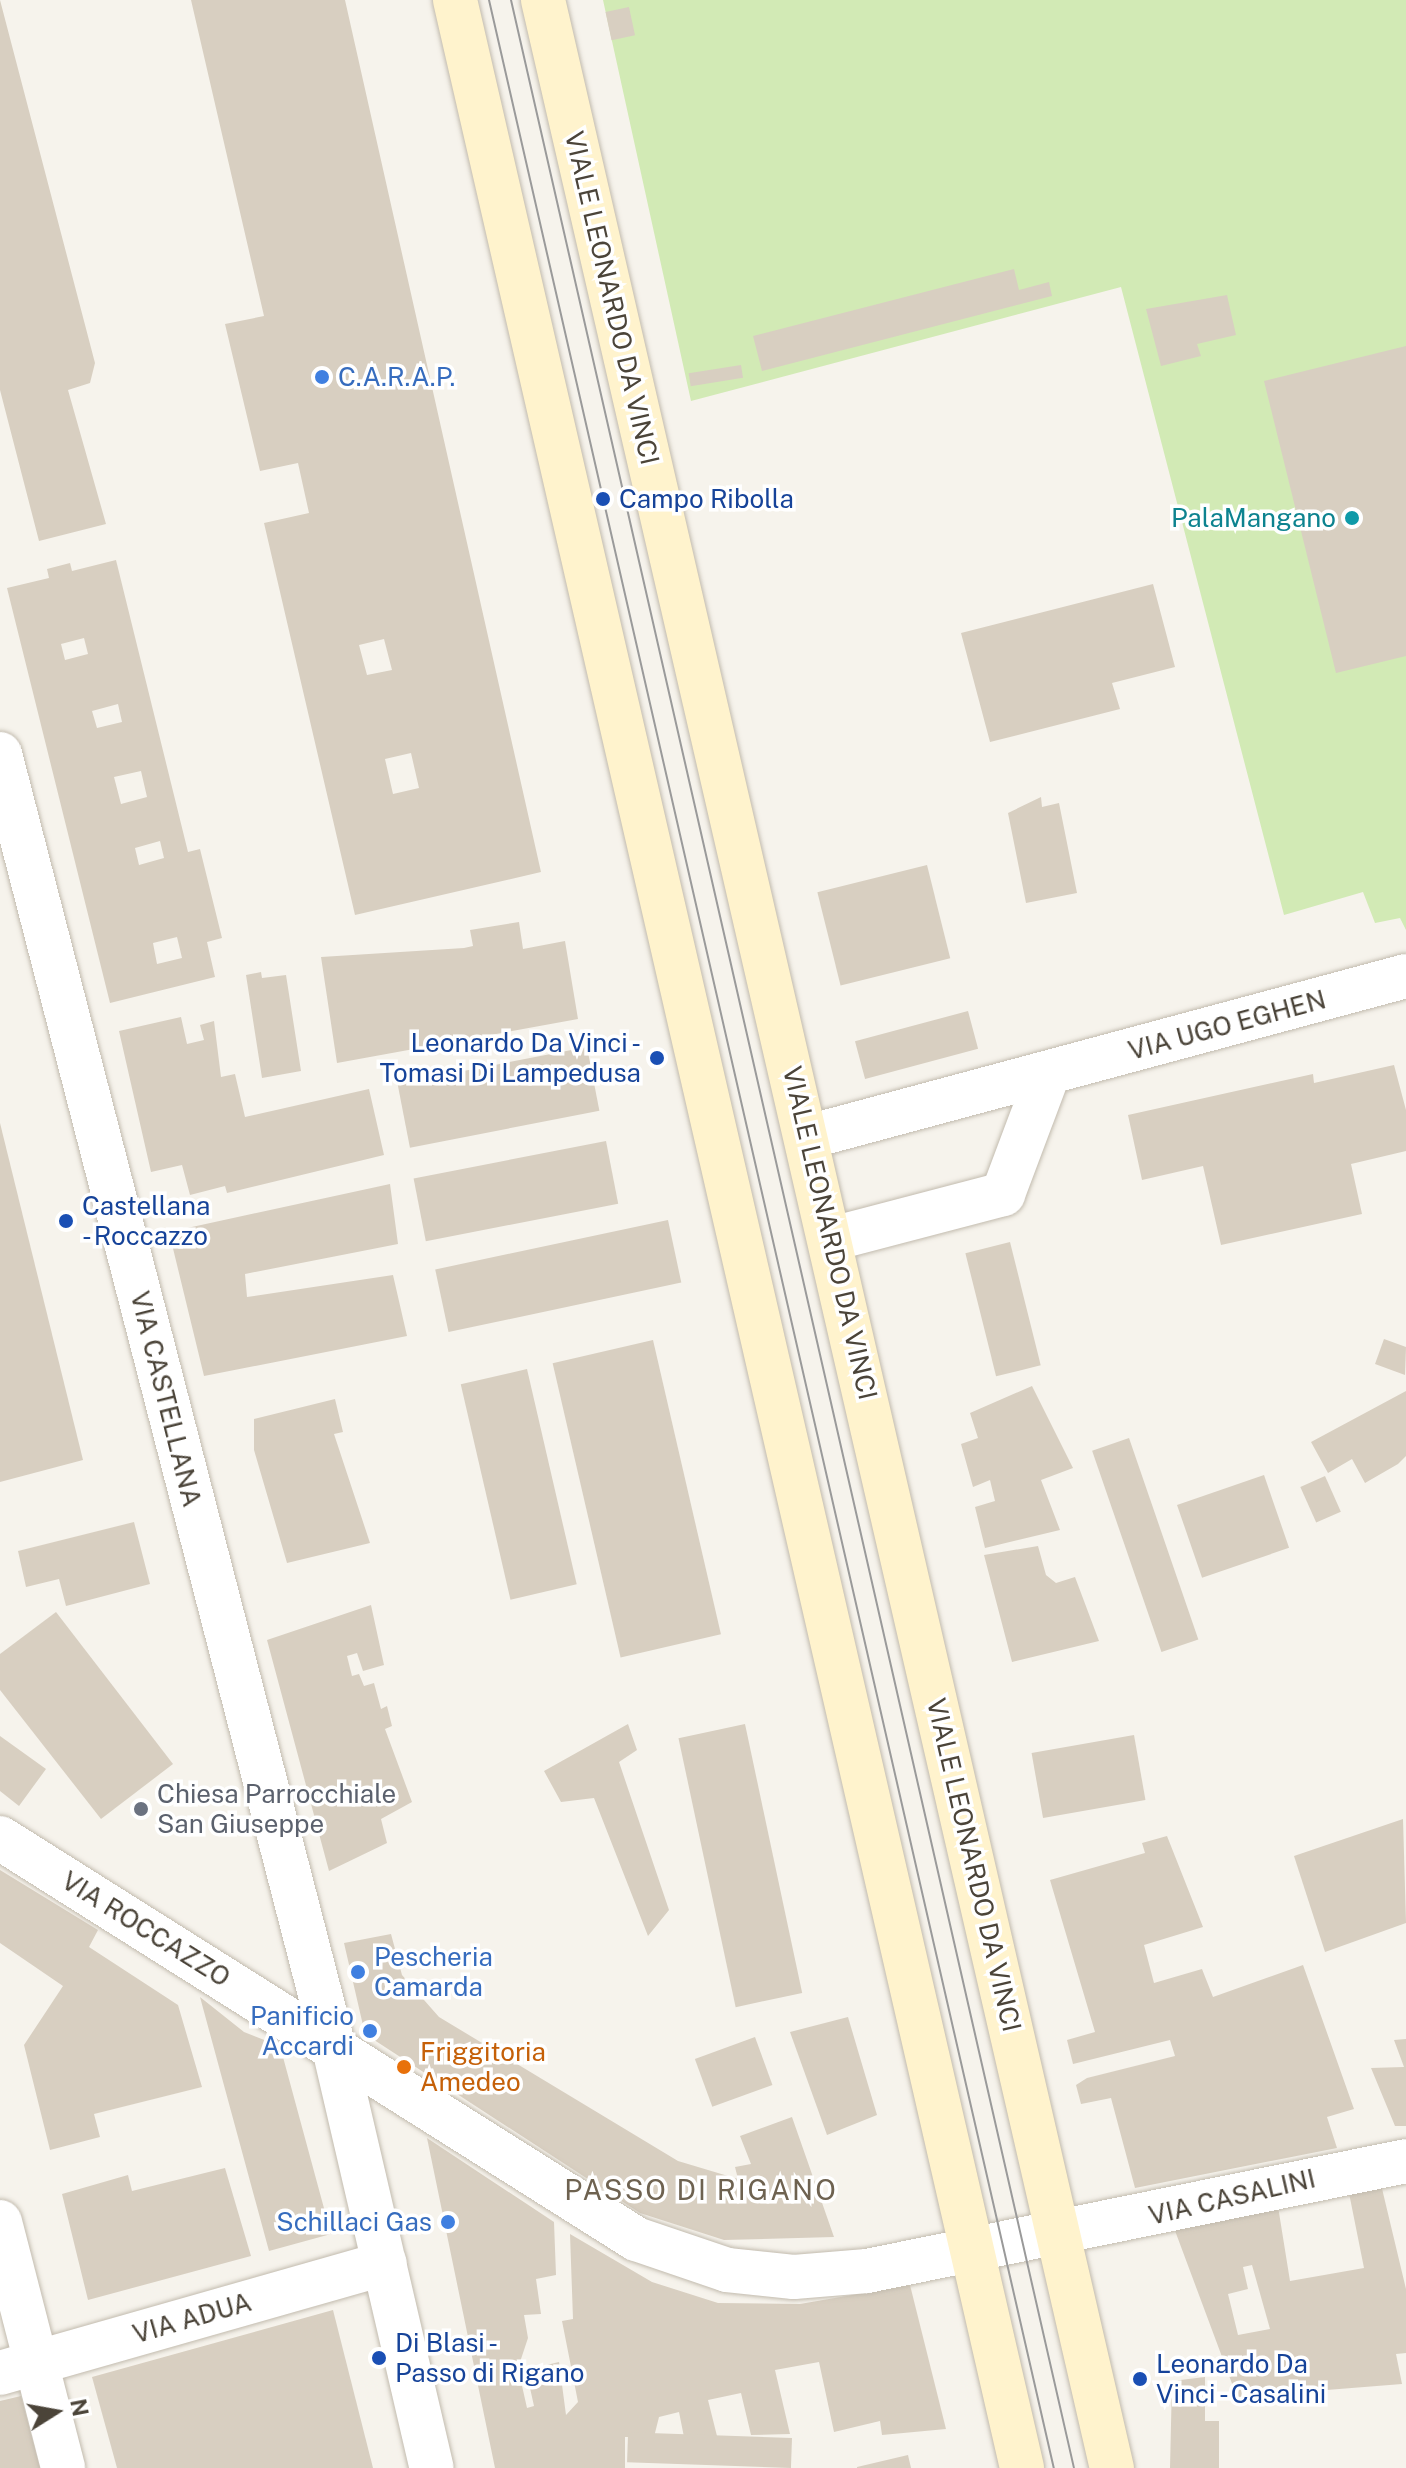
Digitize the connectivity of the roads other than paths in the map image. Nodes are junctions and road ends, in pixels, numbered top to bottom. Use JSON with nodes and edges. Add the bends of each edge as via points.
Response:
{"nodes":[{"id":1,"x":455,"y":0,"type":"edge"},
{"id":2,"x":543,"y":0,"type":"edge"},
{"id":3,"x":2,"y":769,"type":"edge"},
{"id":4,"x":1406,"y":976,"type":"edge"},
{"id":5,"x":1048,"y":1074,"type":"junction"},
{"id":6,"x":808,"y":1137,"type":"junction"},
{"id":7,"x":832,"y":1239,"type":"junction"},
{"id":8,"x":0,"y":1838,"type":"edge"},
{"id":9,"x":333,"y":2044,"type":"junction"},
{"id":10,"x":1406,"y":2161,"type":"edge"},
{"id":11,"x":0,"y":2222,"type":"edge"},
{"id":12,"x":1058,"y":2237,"type":"junction"},
{"id":13,"x":972,"y":2254,"type":"junction"},
{"id":14,"x":385,"y":2263,"type":"junction"},
{"id":15,"x":17,"y":2368,"type":"edge"},
{"id":16,"x":63,"y":2468,"type":"edge"},
{"id":17,"x":432,"y":2468,"type":"edge"},
{"id":18,"x":1022,"y":2468,"type":"edge"},
{"id":19,"x":1112,"y":2468,"type":"edge"}],
"edges":[{"from":1,"to":13,"type":"street"},
{"from":2,"to":6,"type":"street","name":"VIALE LEONARDO DA VINCI"},
{"from":3,"to":9,"type":"street","name":"VIA CASTELLANA"},
{"from":4,"to":5,"type":"street","name":"VIA UGO EGHEN"},
{"from":5,"to":6,"type":"street","name":"VIA UGO EGHEN"},
{"from":5,"to":7,"type":"street","via":[[1003,1194]]},
{"from":6,"to":7,"type":"street","name":"VIALE LEONARDO DA VINCI"},
{"from":7,"to":12,"type":"street","name":"VIALE LEONARDO DA VINCI"},
{"from":8,"to":9,"type":"street","name":"VIA ROCCAZZO"},
{"from":9,"to":13,"type":"street","via":[[636,2239],[727,2270],[794,2277]]},
{"from":9,"to":14,"type":"street","name":"VIA CASTELLANA"},
{"from":10,"to":12,"type":"street","name":"VIA CASALINI"},
{"from":11,"to":15,"type":"street"},
{"from":12,"to":13,"type":"street","name":"VIA CASALINI"},
{"from":12,"to":19,"type":"street","name":"VIALE LEONARDO DA VINCI"},
{"from":13,"to":18,"type":"street"},
{"from":14,"to":15,"type":"street","name":"VIA ADUA"},
{"from":14,"to":17,"type":"street","name":"VIA CASTELLANA"},
{"from":15,"to":16,"type":"street"}]}
